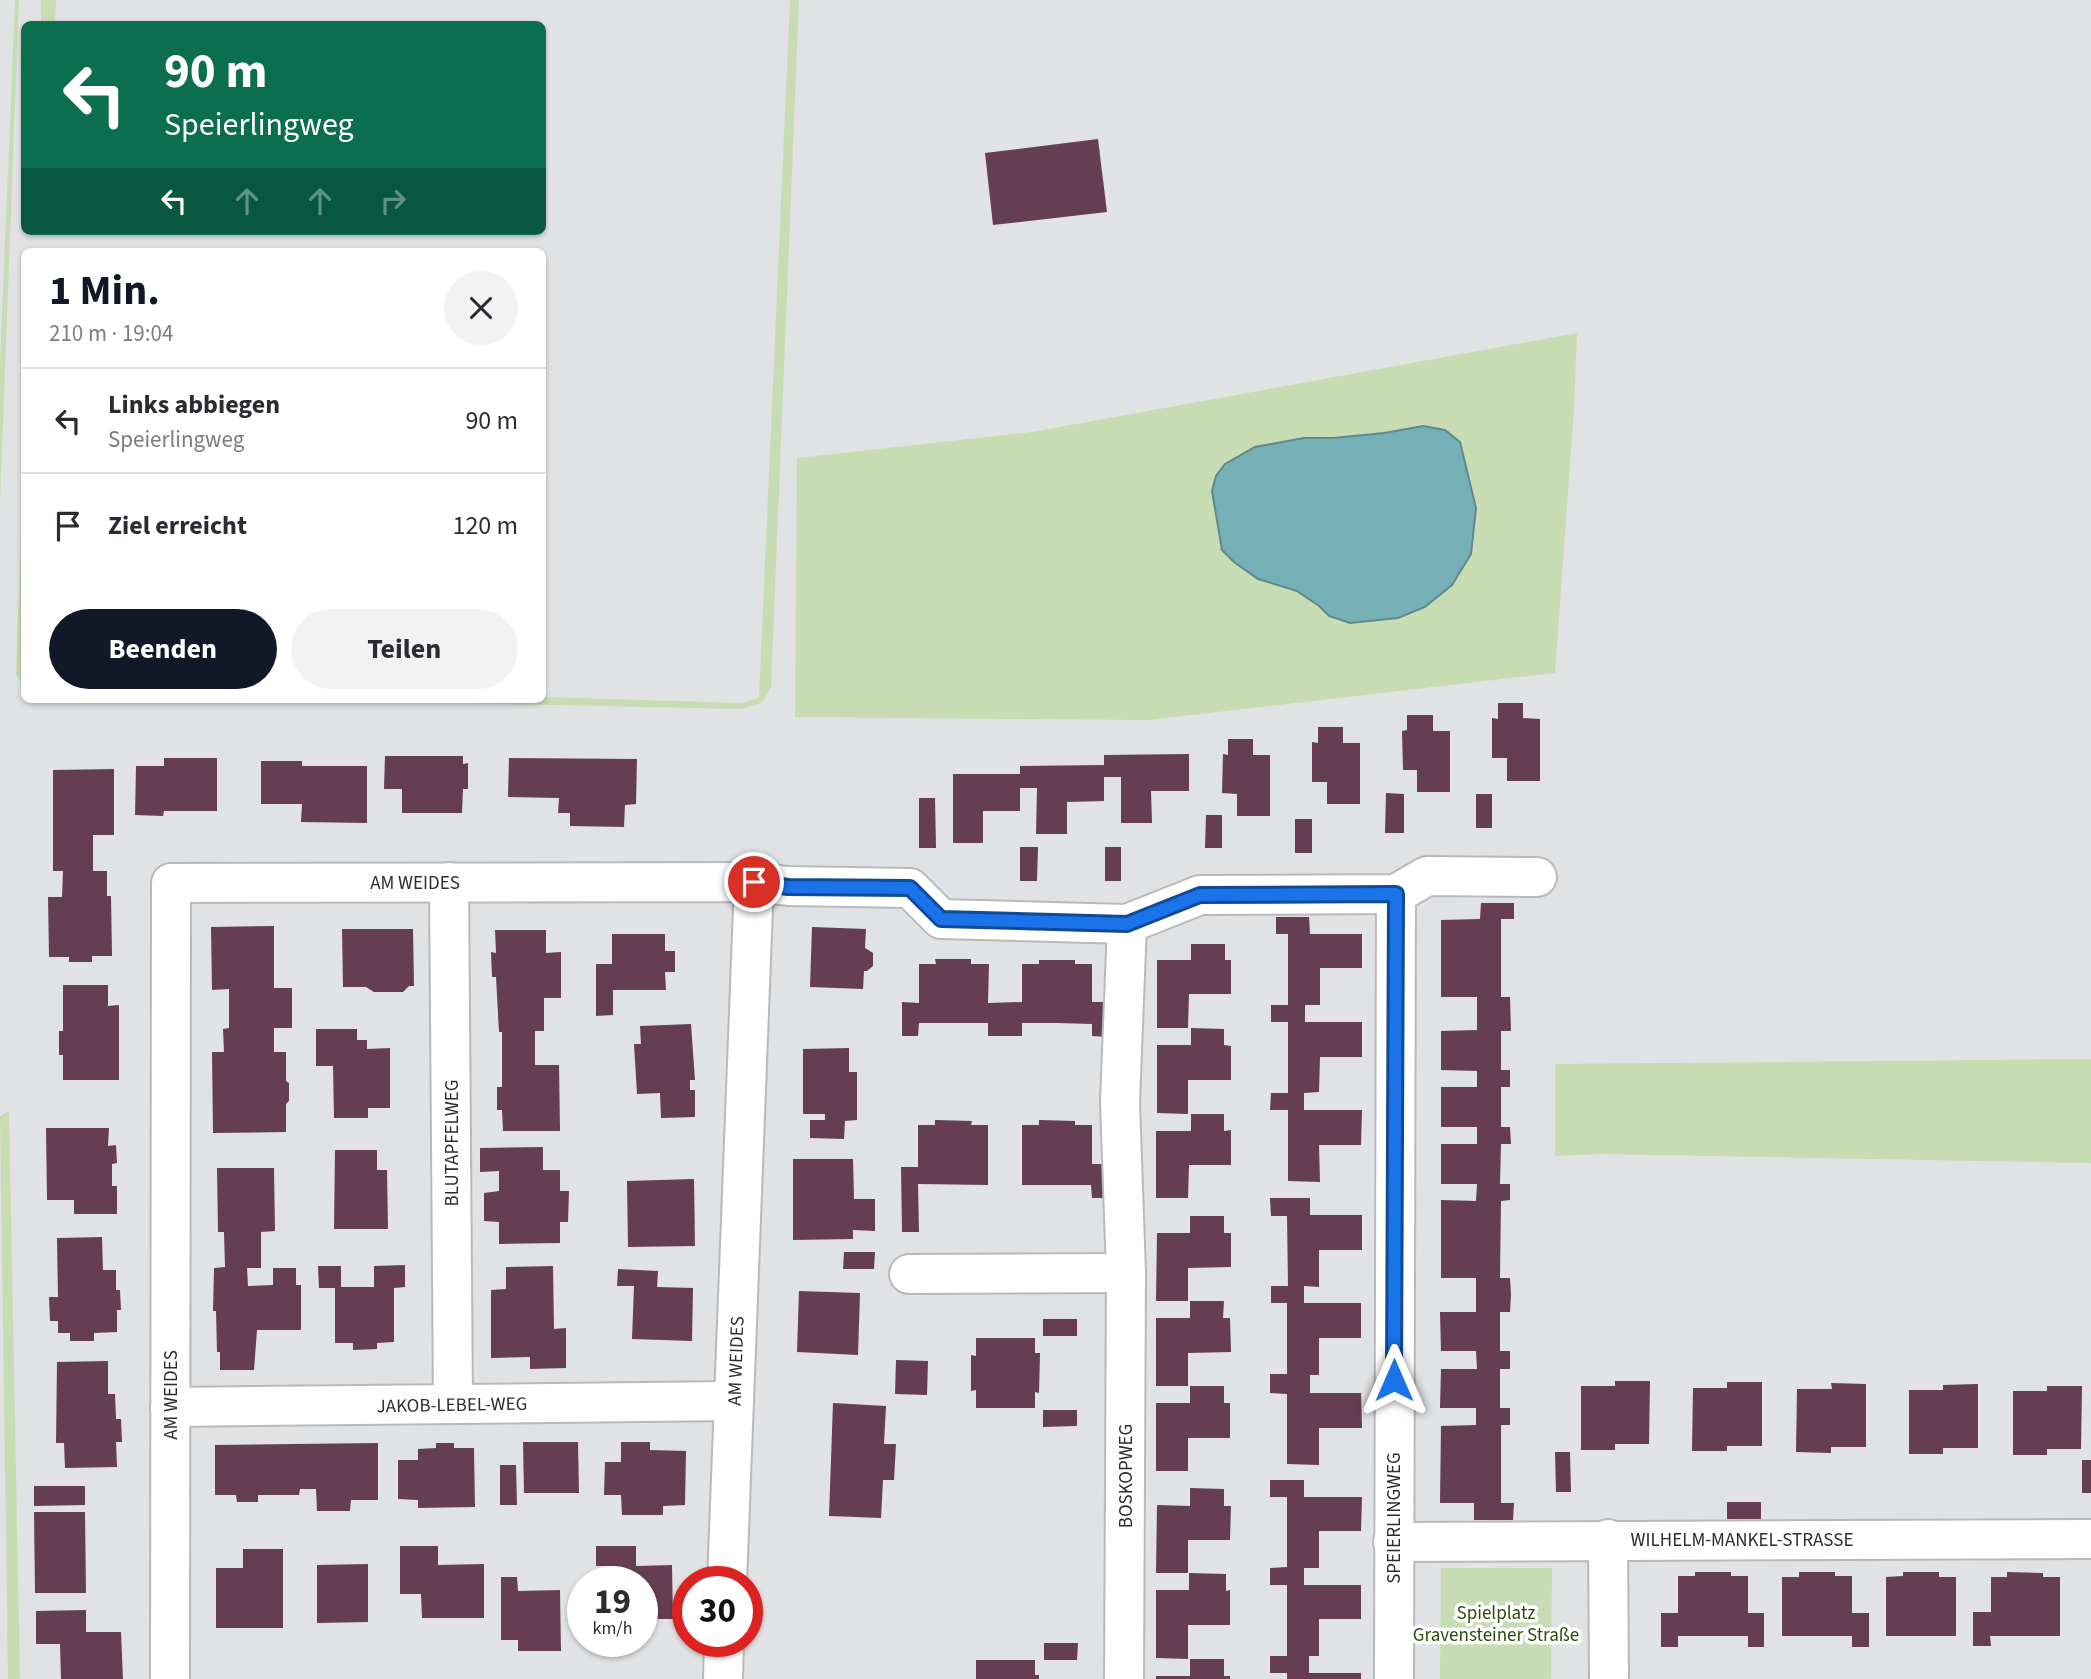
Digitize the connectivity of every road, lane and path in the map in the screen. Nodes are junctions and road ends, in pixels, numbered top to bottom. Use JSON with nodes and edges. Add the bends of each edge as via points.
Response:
{"nodes":[{"id":1,"x":1538,"y":877,"type":"dead end"},
{"id":2,"x":449,"y":882,"type":"junction"},
{"id":3,"x":754,"y":882,"type":"junction"},
{"id":4,"x":1396,"y":894,"type":"junction"},
{"id":5,"x":1127,"y":924,"type":"junction"},
{"id":6,"x":1126,"y":1273,"type":"junction"},
{"id":7,"x":909,"y":1274,"type":"dead end"},
{"id":8,"x":734,"y":1401,"type":"junction"},
{"id":9,"x":453,"y":1404,"type":"junction"},
{"id":10,"x":170,"y":1407,"type":"junction"},
{"id":11,"x":1608,"y":1539,"type":"junction"},
{"id":12,"x":2091,"y":1539,"type":"edge"},
{"id":13,"x":1393,"y":1542,"type":"junction"},
{"id":14,"x":728,"y":1566,"type":"edge"},
{"id":15,"x":724,"y":1657,"type":"edge"},
{"id":16,"x":170,"y":1679,"type":"edge"},
{"id":17,"x":723,"y":1679,"type":"edge"},
{"id":18,"x":1124,"y":1679,"type":"edge"},
{"id":19,"x":1394,"y":1679,"type":"edge"},
{"id":20,"x":1609,"y":1679,"type":"edge"}],
"edges":[{"from":1,"to":4,"type":"street","via":[[1427,876]]},
{"from":2,"to":3,"type":"street","name":"AM WEIDES"},
{"from":2,"to":9,"type":"street","name":"BLUTAPFELWEG"},
{"from":2,"to":10,"type":"street","name":"AM WEIDES","via":[[171,883]]},
{"from":3,"to":5,"type":"street","via":[[788,887],[910,888],[941,919]]},
{"from":3,"to":8,"type":"street","name":"AM WEIDES"},
{"from":4,"to":5,"type":"street","via":[[1200,895]]},
{"from":4,"to":13,"type":"street","name":"SPEIERLINGWEG"},
{"from":5,"to":6,"type":"street","name":"BOSKOPWEG","via":[[1120,1102]]},
{"from":6,"to":7,"type":"street"},
{"from":6,"to":18,"type":"street","name":"BOSKOPWEG"},
{"from":8,"to":9,"type":"street","name":"JAKOB-LEBEL-WEG"},
{"from":8,"to":14,"type":"street","name":"AM WEIDES"},
{"from":9,"to":10,"type":"street","name":"JAKOB-LEBEL-WEG"},
{"from":10,"to":16,"type":"street","name":"AM WEIDES"},
{"from":11,"to":12,"type":"street","name":"WILHELM-MANKEL-STRASSE"},
{"from":11,"to":13,"type":"street","name":"WILHELM-MANKEL-STRASSE"},
{"from":11,"to":20,"type":"street"},
{"from":13,"to":19,"type":"street","name":"SPEIERLINGWEG"},
{"from":15,"to":17,"type":"street"}]}
